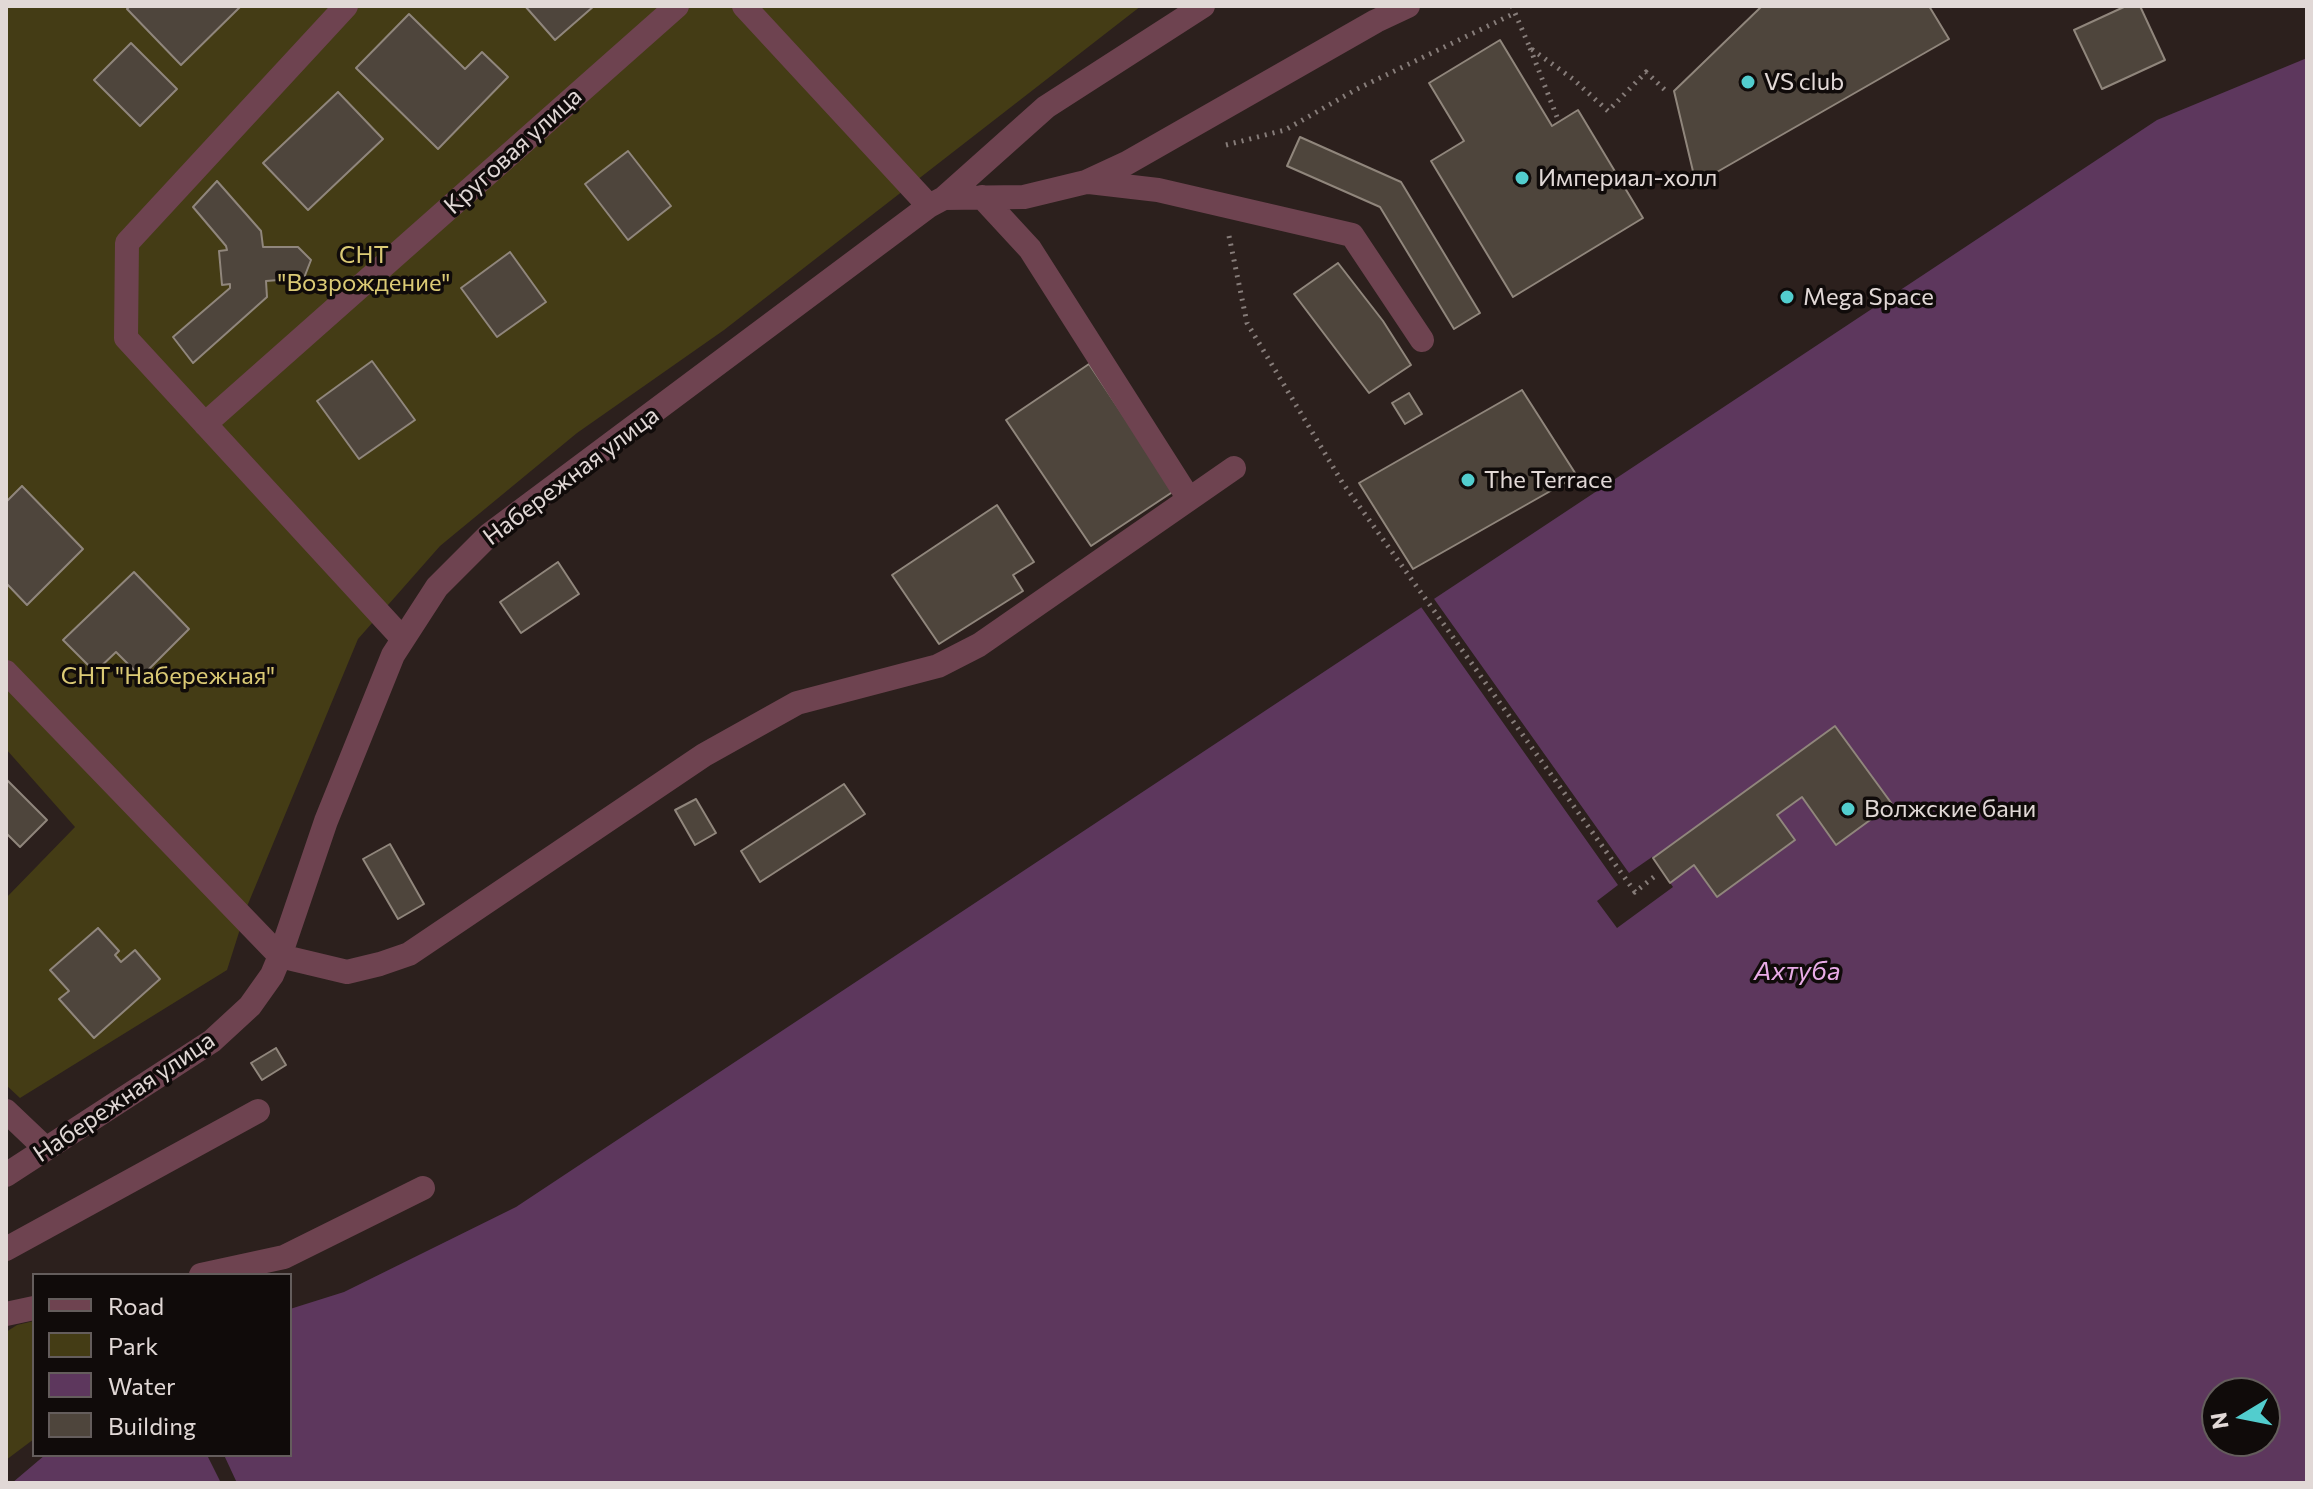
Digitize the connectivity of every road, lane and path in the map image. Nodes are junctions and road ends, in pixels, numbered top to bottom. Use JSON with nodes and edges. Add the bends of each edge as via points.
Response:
{"nodes":[{"id":1,"x":346,"y":6,"type":"edge"},
{"id":2,"x":677,"y":6,"type":"edge"},
{"id":3,"x":744,"y":6,"type":"edge"},
{"id":4,"x":1203,"y":6,"type":"edge"},
{"id":5,"x":1408,"y":6,"type":"edge"},
{"id":6,"x":1512,"y":6,"type":"edge"},
{"id":7,"x":1515,"y":13,"type":"junction"},
{"id":8,"x":1530,"y":48,"type":"junction"},
{"id":9,"x":1666,"y":91,"type":"dead end"},
{"id":10,"x":1557,"y":117,"type":"dead end"},
{"id":11,"x":1224,"y":146,"type":"dead end"},
{"id":12,"x":1086,"y":182,"type":"junction"},
{"id":13,"x":982,"y":197,"type":"junction"},
{"id":14,"x":936,"y":202,"type":"junction"},
{"id":15,"x":1223,"y":205,"type":"junction"},
{"id":16,"x":1422,"y":340,"type":"dead end"},
{"id":17,"x":205,"y":424,"type":"junction"},
{"id":18,"x":1234,"y":468,"type":"dead end"},
{"id":19,"x":1189,"y":499,"type":"junction"},
{"id":20,"x":402,"y":638,"type":"junction"},
{"id":21,"x":6,"y":672,"type":"edge"},
{"id":22,"x":1655,"y":876,"type":"dead end"},
{"id":23,"x":280,"y":956,"type":"junction"},
{"id":24,"x":6,"y":1111,"type":"edge"},
{"id":25,"x":258,"y":1111,"type":"dead end"},
{"id":26,"x":46,"y":1149,"type":"junction"},
{"id":27,"x":6,"y":1175,"type":"edge"},
{"id":28,"x":423,"y":1188,"type":"dead end"},
{"id":29,"x":6,"y":1249,"type":"edge"},
{"id":30,"x":210,"y":1273,"type":"edge"},
{"id":31,"x":32,"y":1308,"type":"edge"},
{"id":32,"x":6,"y":1314,"type":"edge"}],
"edges":[{"from":1,"to":17,"type":"street","via":[[127,243],[126,338]]},
{"from":2,"to":17,"type":"street","name":"Круговая улица"},
{"from":3,"to":14,"type":"street"},
{"from":4,"to":14,"type":"street","name":"Набережная улица","via":[[1046,107]]},
{"from":5,"to":12,"type":"street"},
{"from":6,"to":7,"type":"path"},
{"from":7,"to":8,"type":"path"},
{"from":7,"to":11,"type":"path","via":[[1285,130]]},
{"from":8,"to":9,"type":"path","via":[[1608,111],[1646,72]]},
{"from":8,"to":10,"type":"path"},
{"from":12,"to":13,"type":"street","via":[[1024,197]]},
{"from":12,"to":15,"type":"street","via":[[1158,190]]},
{"from":13,"to":14,"type":"street"},
{"from":13,"to":19,"type":"street","via":[[1030,249]]},
{"from":14,"to":20,"type":"street","name":"Набережная улица","via":[[490,534],[437,587]]},
{"from":15,"to":16,"type":"street","via":[[1352,235]]},
{"from":15,"to":22,"type":"path","via":[[1247,323],[1342,482],[1635,892]]},
{"from":17,"to":20,"type":"street"},
{"from":18,"to":19,"type":"street"},
{"from":19,"to":23,"type":"street","via":[[979,645],[938,666],[797,703],[704,755],[409,954],[347,972]]},
{"from":20,"to":23,"type":"street","name":"Набережная улица","via":[[326,821]]},
{"from":21,"to":23,"type":"street"},
{"from":23,"to":26,"type":"street","name":"Набережная улица","via":[[250,1006],[212,1041]]},
{"from":24,"to":26,"type":"street"},
{"from":25,"to":29,"type":"street"},
{"from":26,"to":27,"type":"street","name":"Набережная улица"},
{"from":28,"to":30,"type":"street","via":[[284,1257]]},
{"from":31,"to":32,"type":"street"}]}
